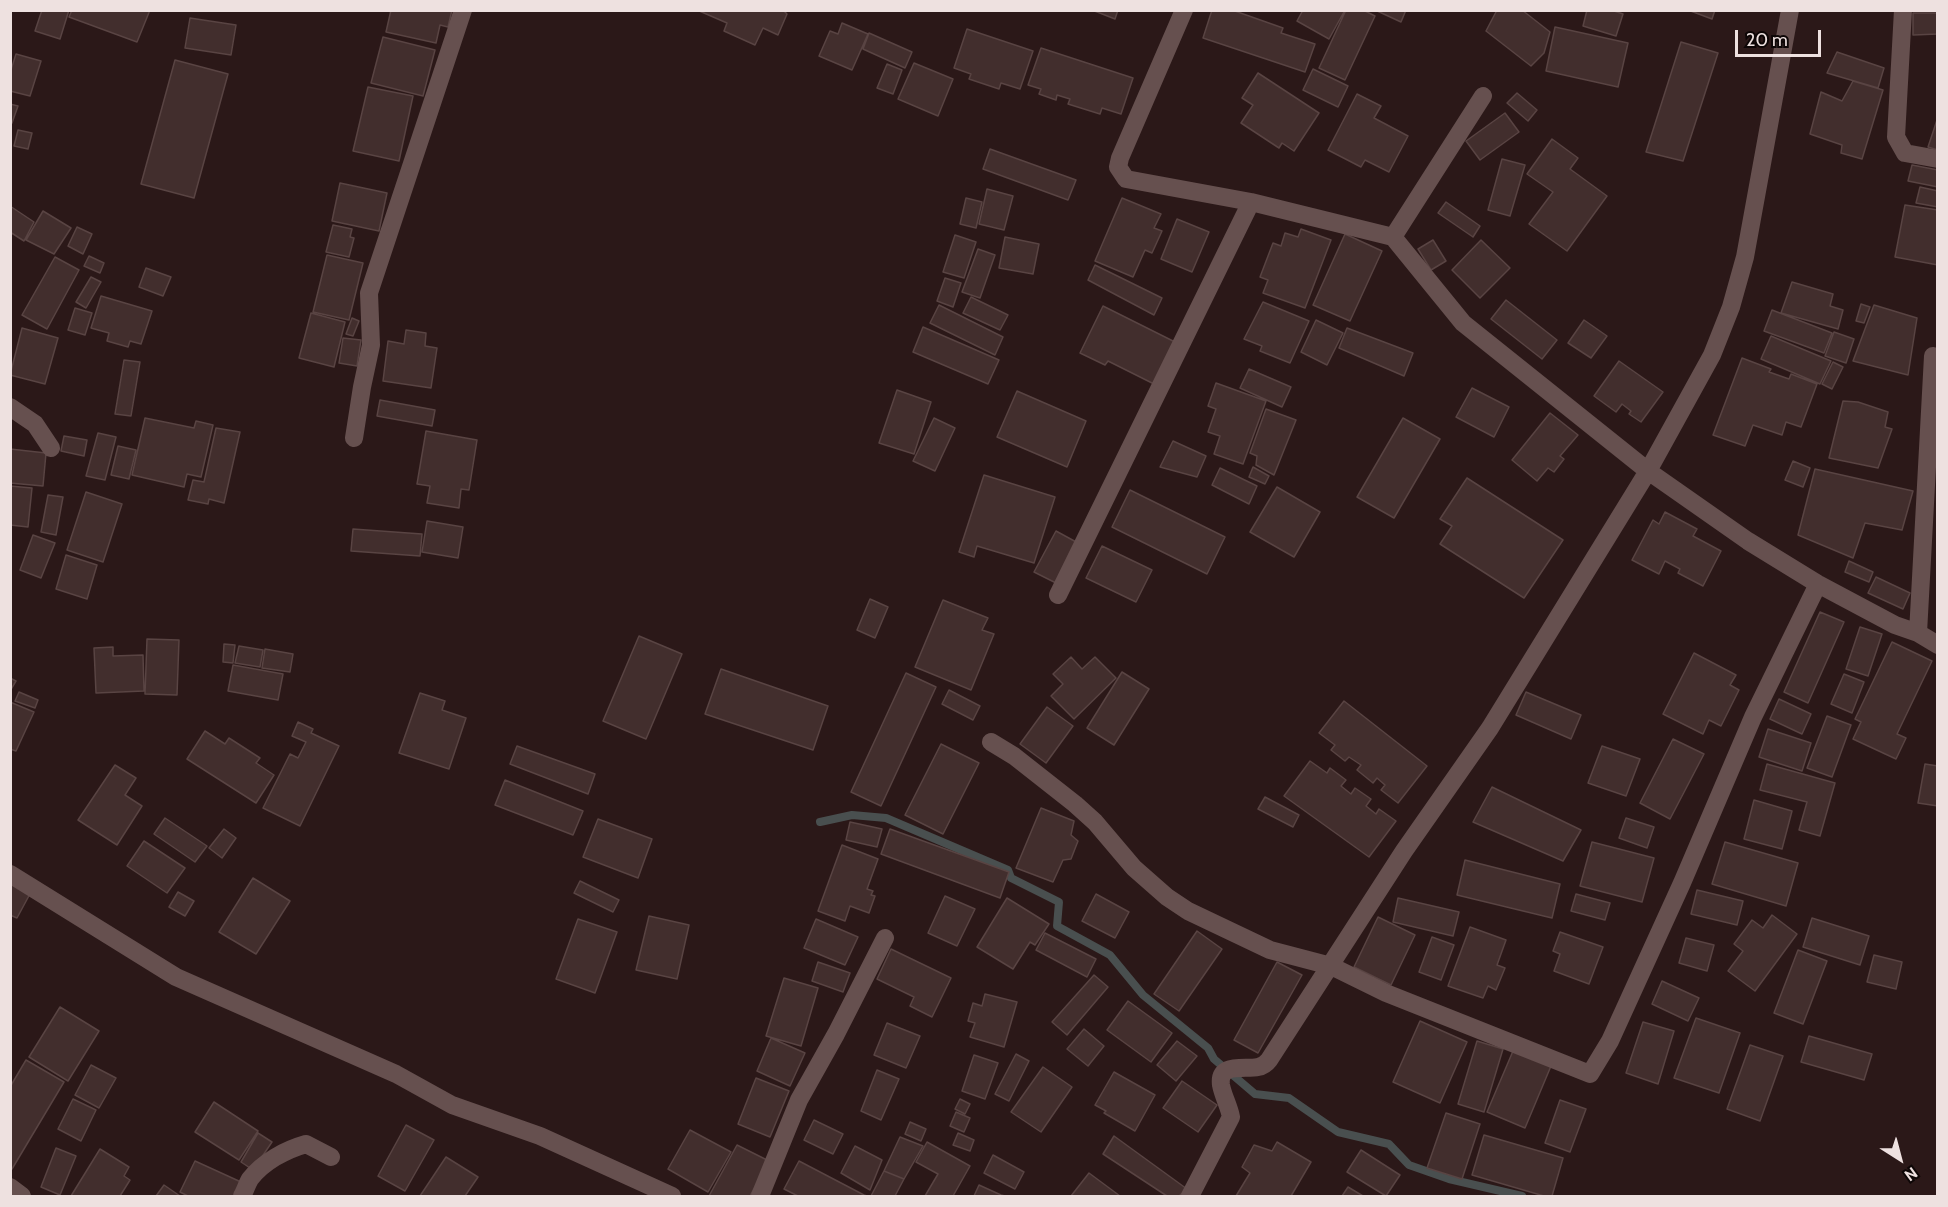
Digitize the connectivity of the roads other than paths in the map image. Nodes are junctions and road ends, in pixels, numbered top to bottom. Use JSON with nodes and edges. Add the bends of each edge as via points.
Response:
{"nodes":[{"id":1,"x":463,"y":10,"type":"edge"},
{"id":2,"x":1184,"y":10,"type":"edge"},
{"id":3,"x":1790,"y":10,"type":"edge"},
{"id":4,"x":1903,"y":10,"type":"edge"},
{"id":5,"x":1483,"y":96,"type":"dead end"},
{"id":6,"x":1938,"y":159,"type":"edge"},
{"id":7,"x":1251,"y":202,"type":"junction"},
{"id":8,"x":1393,"y":237,"type":"junction"},
{"id":9,"x":1933,"y":356,"type":"dead end"},
{"id":10,"x":10,"y":407,"type":"edge"},
{"id":11,"x":354,"y":438,"type":"dead end"},
{"id":12,"x":51,"y":448,"type":"dead end"},
{"id":13,"x":1648,"y":471,"type":"junction"},
{"id":14,"x":1818,"y":584,"type":"junction"},
{"id":15,"x":1058,"y":595,"type":"dead end"},
{"id":16,"x":1918,"y":633,"type":"junction"},
{"id":17,"x":1938,"y":645,"type":"edge"},
{"id":18,"x":991,"y":742,"type":"dead end"},
{"id":19,"x":10,"y":874,"type":"edge"},
{"id":20,"x":885,"y":938,"type":"dead end"},
{"id":21,"x":1332,"y":966,"type":"junction"},
{"id":22,"x":331,"y":1157,"type":"dead end"},
{"id":23,"x":10,"y":1186,"type":"edge"},
{"id":24,"x":22,"y":1197,"type":"edge"},
{"id":25,"x":243,"y":1197,"type":"edge"},
{"id":26,"x":672,"y":1197,"type":"edge"},
{"id":27,"x":760,"y":1197,"type":"edge"},
{"id":28,"x":1190,"y":1197,"type":"edge"}],
"edges":[{"from":1,"to":11,"type":"street","via":[[369,293],[371,345]]},
{"from":2,"to":7,"type":"street","via":[[1118,167],[1133,182]]},
{"from":3,"to":13,"type":"street","via":[[1745,257],[1731,307],[1712,355]]},
{"from":4,"to":6,"type":"street","via":[[1896,137],[1905,153]]},
{"from":5,"to":8,"type":"street"},
{"from":7,"to":8,"type":"street"},
{"from":7,"to":15,"type":"street"},
{"from":8,"to":13,"type":"street","via":[[1463,323]]},
{"from":9,"to":16,"type":"street"},
{"from":10,"to":12,"type":"street","via":[[35,424]]},
{"from":13,"to":14,"type":"street"},
{"from":13,"to":21,"type":"street","via":[[1490,728],[1404,851]]},
{"from":14,"to":16,"type":"street"},
{"from":14,"to":21,"type":"street","via":[[1754,717],[1610,1041],[1590,1074],[1386,993]]},
{"from":16,"to":17,"type":"street"},
{"from":18,"to":21,"type":"street","via":[[1075,804],[1134,868],[1188,911],[1270,950]]},
{"from":19,"to":26,"type":"street","via":[[176,977],[396,1074],[452,1105],[540,1136]]},
{"from":20,"to":27,"type":"street","via":[[799,1100]]},
{"from":21,"to":28,"type":"street","via":[[1264,1065],[1227,1070],[1221,1078],[1231,1117]]},
{"from":22,"to":25,"type":"street","via":[[306,1144],[291,1148],[249,1180]]},
{"from":23,"to":24,"type":"street"}]}
